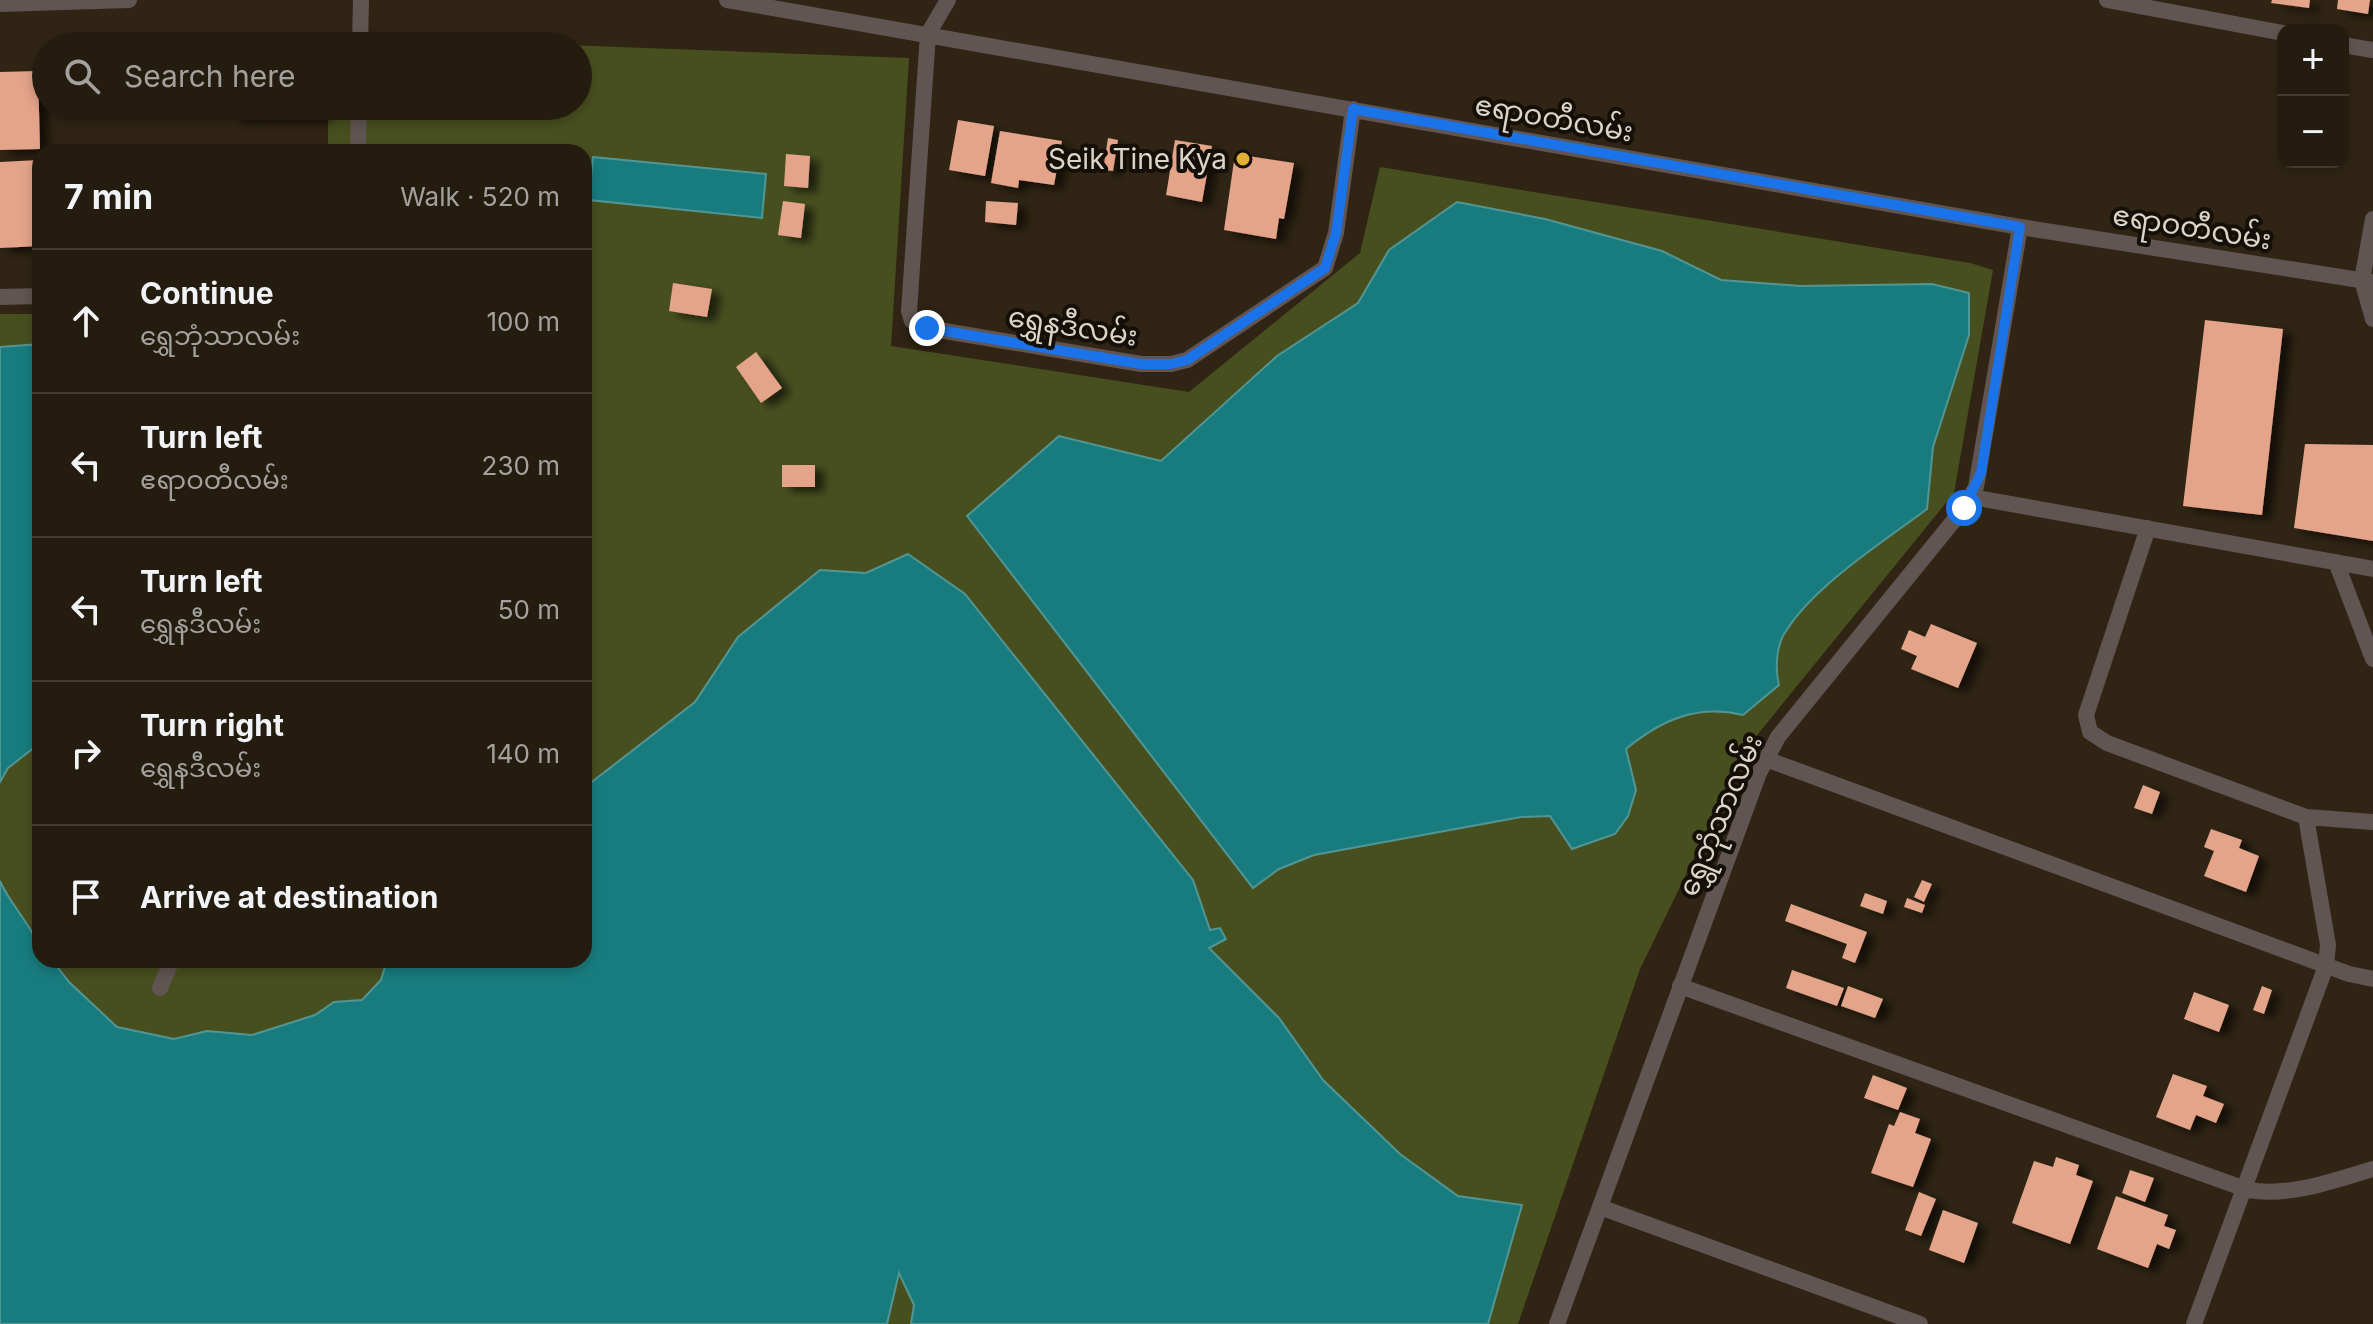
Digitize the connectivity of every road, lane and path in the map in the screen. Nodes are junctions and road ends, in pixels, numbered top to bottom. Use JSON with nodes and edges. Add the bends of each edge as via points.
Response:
{"nodes":[{"id":1,"x":129,"y":0,"type":"edge"},
{"id":2,"x":361,"y":0,"type":"edge"},
{"id":3,"x":727,"y":0,"type":"edge"},
{"id":4,"x":948,"y":0,"type":"edge"},
{"id":5,"x":2107,"y":0,"type":"edge"},
{"id":6,"x":0,"y":4,"type":"edge"},
{"id":7,"x":360,"y":32,"type":"edge"},
{"id":8,"x":2277,"y":32,"type":"edge"},
{"id":9,"x":928,"y":34,"type":"junction"},
{"id":10,"x":2349,"y":46,"type":"edge"},
{"id":11,"x":2373,"y":50,"type":"edge"},
{"id":12,"x":1353,"y":109,"type":"junction"},
{"id":13,"x":359,"y":120,"type":"edge"},
{"id":14,"x":358,"y":144,"type":"edge"},
{"id":15,"x":2373,"y":219,"type":"edge"},
{"id":16,"x":2020,"y":227,"type":"junction"},
{"id":17,"x":2368,"y":281,"type":"edge"},
{"id":18,"x":32,"y":296,"type":"edge"},
{"id":19,"x":0,"y":297,"type":"edge"},
{"id":20,"x":2373,"y":319,"type":"edge"},
{"id":21,"x":1972,"y":497,"type":"junction"},
{"id":22,"x":2148,"y":528,"type":"junction"},
{"id":23,"x":2336,"y":562,"type":"junction"},
{"id":24,"x":2373,"y":569,"type":"edge"},
{"id":25,"x":2373,"y":659,"type":"edge"},
{"id":26,"x":1766,"y":759,"type":"junction"},
{"id":27,"x":2306,"y":817,"type":"junction"},
{"id":28,"x":2373,"y":822,"type":"edge"},
{"id":29,"x":2326,"y":966,"type":"junction"},
{"id":30,"x":169,"y":968,"type":"edge"},
{"id":31,"x":2373,"y":979,"type":"edge"},
{"id":32,"x":1680,"y":986,"type":"junction"},
{"id":33,"x":160,"y":988,"type":"dead end"},
{"id":34,"x":2373,"y":1169,"type":"edge"},
{"id":35,"x":2244,"y":1189,"type":"junction"},
{"id":36,"x":1600,"y":1207,"type":"junction"},
{"id":37,"x":1557,"y":1324,"type":"edge"},
{"id":38,"x":1920,"y":1324,"type":"edge"},
{"id":39,"x":2194,"y":1324,"type":"edge"}],
"edges":[{"from":1,"to":6,"type":"street"},
{"from":2,"to":7,"type":"street"},
{"from":3,"to":9,"type":"street","name":"ဧရာဝတီလမ်း"},
{"from":4,"to":9,"type":"street"},
{"from":5,"to":8,"type":"street"},
{"from":9,"to":12,"type":"street","name":"ဧရာဝတီလမ်း"},
{"from":9,"to":12,"type":"street","name":"ရွှေနဒီလမ်း","via":[[909,311],[912,321],[927,328],[1141,364],[1187,360],[1325,268],[1336,233]]},
{"from":10,"to":11,"type":"street"},
{"from":12,"to":16,"type":"street","name":"ဧရာဝတီလမ်း"},
{"from":13,"to":14,"type":"street"},
{"from":15,"to":17,"type":"street"},
{"from":16,"to":17,"type":"street","name":"ဧရာဝတီလမ်း"},
{"from":16,"to":21,"type":"street","name":"ရွှေဘုံသာလမ်း","via":[[1981,473]]},
{"from":17,"to":20,"type":"street"},
{"from":18,"to":19,"type":"street"},
{"from":21,"to":22,"type":"street"},
{"from":21,"to":26,"type":"street","name":"ရွှေဘုံသာလမ်း","via":[[1778,737]]},
{"from":22,"to":23,"type":"street"},
{"from":22,"to":27,"type":"street","via":[[2086,715],[2090,732],[2107,743]]},
{"from":23,"to":24,"type":"street"},
{"from":23,"to":25,"type":"street"},
{"from":26,"to":29,"type":"street"},
{"from":26,"to":32,"type":"street","name":"ရွှေဘုံသာလမ်း"},
{"from":27,"to":28,"type":"street"},
{"from":27,"to":29,"type":"street","via":[[2328,945]]},
{"from":29,"to":31,"type":"street"},
{"from":29,"to":35,"type":"street"},
{"from":30,"to":33,"type":"street"},
{"from":32,"to":35,"type":"street"},
{"from":32,"to":36,"type":"street","name":"ရွှေဘုံသာလမ်း"},
{"from":34,"to":35,"type":"street","via":[[2279,1193]]},
{"from":35,"to":39,"type":"street"},
{"from":36,"to":37,"type":"street","name":"ရွှေဘုံသာလမ်း"},
{"from":36,"to":38,"type":"street"}]}
